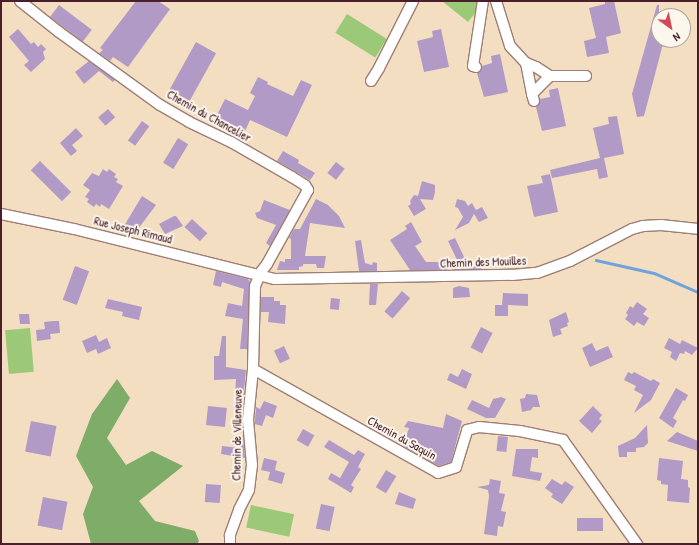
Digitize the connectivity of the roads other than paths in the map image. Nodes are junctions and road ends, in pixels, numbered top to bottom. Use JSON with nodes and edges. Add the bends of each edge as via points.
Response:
{"nodes":[{"id":1,"x":20,"y":1,"type":"edge"},
{"id":2,"x":413,"y":1,"type":"edge"},
{"id":3,"x":483,"y":1,"type":"edge"},
{"id":4,"x":496,"y":1,"type":"edge"},
{"id":5,"x":526,"y":63,"type":"junction"},
{"id":6,"x":476,"y":67,"type":"dead end"},
{"id":7,"x":550,"y":76,"type":"junction"},
{"id":8,"x":586,"y":76,"type":"dead end"},
{"id":9,"x":370,"y":81,"type":"dead end"},
{"id":10,"x":1,"y":214,"type":"edge"},
{"id":11,"x":698,"y":228,"type":"edge"},
{"id":12,"x":258,"y":276,"type":"junction"},
{"id":13,"x":253,"y":368,"type":"junction"},
{"id":14,"x":230,"y":544,"type":"edge"},
{"id":15,"x":637,"y":544,"type":"edge"}],
"edges":[{"from":1,"to":12,"type":"street","name":"Chemin du Chancelier","via":[[160,105],[305,185],[308,190]]},
{"from":2,"to":9,"type":"street"},
{"from":3,"to":6,"type":"street","via":[[473,66]]},
{"from":4,"to":5,"type":"street","via":[[510,46]]},
{"from":5,"to":7,"type":"street"},
{"from":5,"to":7,"type":"street","via":[[533,97]]},
{"from":7,"to":8,"type":"street"},
{"from":10,"to":12,"type":"street","name":"Rue Joseph Rimaud","via":[[88,232]]},
{"from":11,"to":12,"type":"street","name":"Chemin des Mouilles","via":[[643,226],[553,268],[528,274],[275,279]]},
{"from":12,"to":13,"type":"street","name":"Chemin de Villeneuve","via":[[255,293]]},
{"from":13,"to":14,"type":"street","name":"Chemin de Villeneuve","via":[[248,420],[252,465],[249,490],[230,535]]},
{"from":13,"to":15,"type":"street","name":"Chemin du Saquin","via":[[438,474],[456,467],[466,430],[478,427],[520,431],[563,440]]}]}
